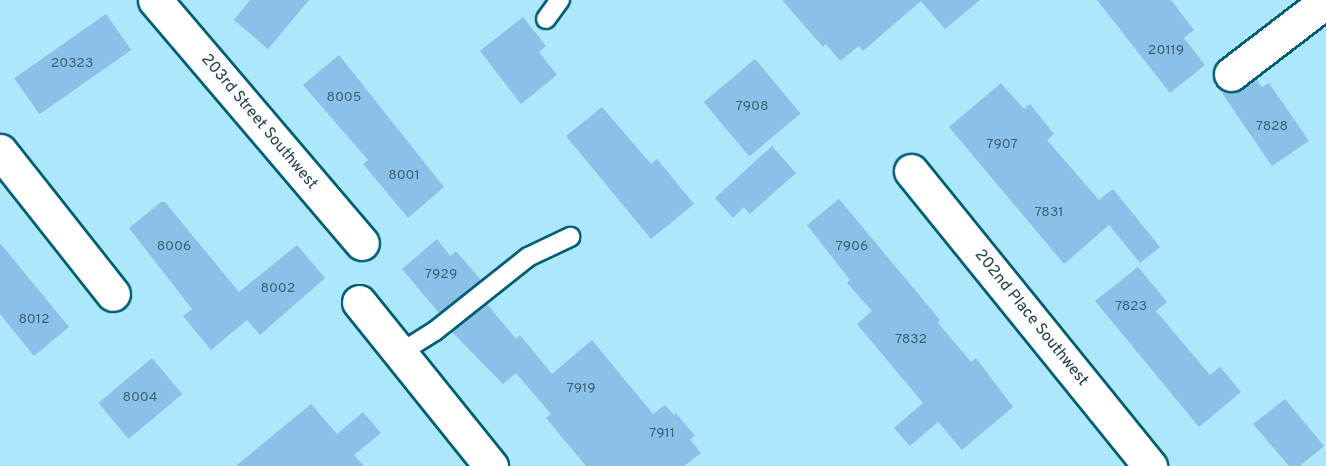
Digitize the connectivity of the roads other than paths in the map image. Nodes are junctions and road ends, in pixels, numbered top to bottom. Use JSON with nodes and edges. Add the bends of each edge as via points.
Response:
{"nodes":[{"id":1,"x":155,"y":0,"type":"edge"},
{"id":2,"x":560,"y":0,"type":"edge"},
{"id":3,"x":1326,"y":1,"type":"edge"},
{"id":4,"x":546,"y":19,"type":"dead end"},
{"id":5,"x":1231,"y":74,"type":"dead end"},
{"id":6,"x":0,"y":151,"type":"edge"},
{"id":7,"x":911,"y":171,"type":"dead end"},
{"id":8,"x":570,"y":237,"type":"dead end"},
{"id":9,"x":362,"y":243,"type":"dead end"},
{"id":10,"x":113,"y":294,"type":"dead end"},
{"id":11,"x":359,"y":302,"type":"dead end"},
{"id":12,"x":400,"y":353,"type":"junction"},
{"id":13,"x":490,"y":466,"type":"edge"},
{"id":14,"x":1150,"y":466,"type":"edge"}],
"edges":[{"from":1,"to":9,"type":"street","name":"203rd Street Southwest"},
{"from":2,"to":4,"type":"lane"},
{"from":3,"to":5,"type":"street"},
{"from":6,"to":10,"type":"street"},
{"from":7,"to":14,"type":"street","name":"202nd Place Southwest"},
{"from":8,"to":12,"type":"lane","via":[[528,257],[435,331]]},
{"from":11,"to":12,"type":"street"},
{"from":12,"to":13,"type":"street"}]}
